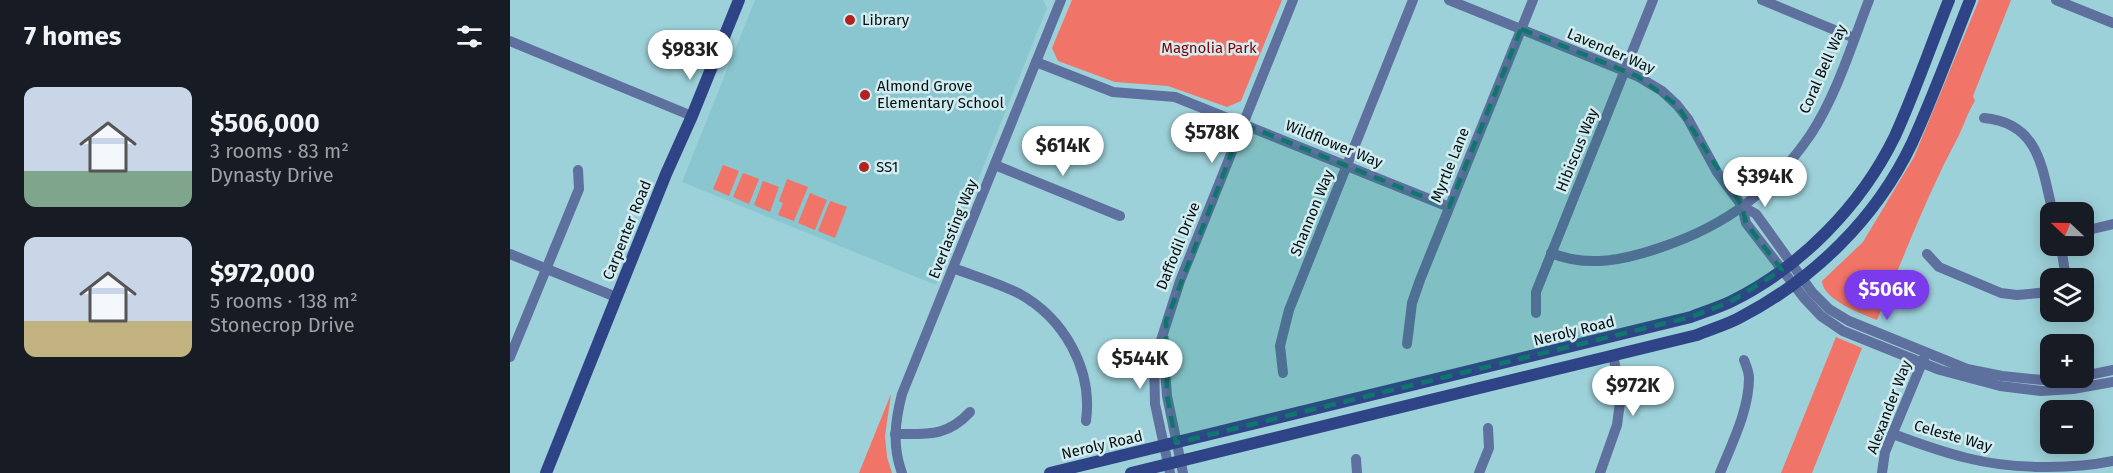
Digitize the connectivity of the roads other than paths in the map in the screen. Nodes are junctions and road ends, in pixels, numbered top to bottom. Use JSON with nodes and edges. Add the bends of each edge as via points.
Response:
{"nodes":[{"id":1,"x":739,"y":0,"type":"edge"},
{"id":2,"x":1061,"y":0,"type":"edge"},
{"id":3,"x":1293,"y":0,"type":"edge"},
{"id":4,"x":1413,"y":0,"type":"edge"},
{"id":5,"x":1449,"y":0,"type":"edge"},
{"id":6,"x":1533,"y":0,"type":"edge"},
{"id":7,"x":1653,"y":0,"type":"edge"},
{"id":8,"x":1762,"y":0,"type":"edge"},
{"id":9,"x":1869,"y":0,"type":"edge"},
{"id":10,"x":1949,"y":0,"type":"edge"},
{"id":11,"x":1970,"y":0,"type":"edge"},
{"id":12,"x":2056,"y":0,"type":"edge"},
{"id":13,"x":2113,"y":23,"type":"edge"},
{"id":14,"x":1521,"y":29,"type":"junction"},
{"id":15,"x":1854,"y":38,"type":"junction"},
{"id":16,"x":510,"y":42,"type":"edge"},
{"id":17,"x":1036,"y":62,"type":"junction"},
{"id":18,"x":1625,"y":71,"type":"junction"},
{"id":19,"x":692,"y":116,"type":"junction"},
{"id":20,"x":1984,"y":118,"type":"dead end"},
{"id":21,"x":1243,"y":124,"type":"junction"},
{"id":22,"x":995,"y":165,"type":"junction"},
{"id":23,"x":1347,"y":165,"type":"junction"},
{"id":24,"x":578,"y":170,"type":"dead end"},
{"id":25,"x":2050,"y":202,"type":"edge"},
{"id":26,"x":1742,"y":206,"type":"junction"},
{"id":27,"x":1449,"y":207,"type":"junction"},
{"id":28,"x":1120,"y":216,"type":"dead end"},
{"id":29,"x":2113,"y":224,"type":"edge"},
{"id":30,"x":2094,"y":229,"type":"edge"},
{"id":31,"x":1551,"y":253,"type":"junction"},
{"id":32,"x":510,"y":254,"type":"edge"},
{"id":33,"x":1927,"y":254,"type":"dead end"},
{"id":34,"x":1787,"y":266,"type":"junction"},
{"id":35,"x":953,"y":268,"type":"junction"},
{"id":36,"x":546,"y":269,"type":"junction"},
{"id":37,"x":1798,"y":281,"type":"junction"},
{"id":38,"x":2040,"y":293,"type":"edge"},
{"id":39,"x":616,"y":297,"type":"junction"},
{"id":40,"x":1536,"y":313,"type":"dead end"},
{"id":41,"x":1407,"y":344,"type":"dead end"},
{"id":42,"x":1926,"y":352,"type":"junction"},
{"id":43,"x":1613,"y":355,"type":"junction"},
{"id":44,"x":510,"y":357,"type":"edge"},
{"id":45,"x":1744,"y":360,"type":"dead end"},
{"id":46,"x":1921,"y":363,"type":"junction"},
{"id":47,"x":2113,"y":372,"type":"edge"},
{"id":48,"x":1283,"y":373,"type":"dead end"},
{"id":49,"x":2094,"y":375,"type":"edge"},
{"id":50,"x":2040,"y":380,"type":"edge"},
{"id":51,"x":2113,"y":382,"type":"edge"},
{"id":52,"x":970,"y":412,"type":"dead end"},
{"id":53,"x":1086,"y":421,"type":"dead end"},
{"id":54,"x":1488,"y":428,"type":"dead end"},
{"id":55,"x":895,"y":434,"type":"junction"},
{"id":56,"x":1893,"y":434,"type":"junction"},
{"id":57,"x":1170,"y":444,"type":"junction"},
{"id":58,"x":1356,"y":459,"type":"dead end"},
{"id":59,"x":2113,"y":461,"type":"edge"},
{"id":60,"x":1182,"y":467,"type":"edge"},
{"id":61,"x":1169,"y":469,"type":"edge"},
{"id":62,"x":2019,"y":469,"type":"edge"},
{"id":63,"x":546,"y":473,"type":"edge"},
{"id":64,"x":902,"y":473,"type":"edge"},
{"id":65,"x":1050,"y":473,"type":"edge"},
{"id":66,"x":1131,"y":473,"type":"edge"},
{"id":67,"x":1357,"y":473,"type":"edge"},
{"id":68,"x":1479,"y":473,"type":"edge"},
{"id":69,"x":1600,"y":473,"type":"edge"},
{"id":70,"x":1720,"y":473,"type":"edge"},
{"id":71,"x":1882,"y":473,"type":"edge"}],
"edges":[{"from":1,"to":19,"type":"street","name":"Carpenter Road"},
{"from":2,"to":17,"type":"street","name":"Everlasting Way"},
{"from":3,"to":21,"type":"street","name":"Daffodil Drive"},
{"from":4,"to":23,"type":"street","name":"Shannon Way"},
{"from":5,"to":14,"type":"street","name":"Lavender Way"},
{"from":6,"to":14,"type":"street","name":"Myrtle Lane"},
{"from":7,"to":18,"type":"street","name":"Hibiscus Way"},
{"from":8,"to":15,"type":"street"},
{"from":9,"to":15,"type":"street","name":"Coral Bell Way"},
{"from":10,"to":34,"type":"street","name":"Neroly Road","via":[[1884,156],[1843,214]]},
{"from":11,"to":37,"type":"street","via":[[1900,166],[1855,229]]},
{"from":12,"to":13,"type":"street"},
{"from":14,"to":18,"type":"street","name":"Lavender Way"},
{"from":14,"to":27,"type":"street","name":"Myrtle Lane"},
{"from":15,"to":26,"type":"street","name":"Coral Bell Way","via":[[1812,133],[1774,180]]},
{"from":16,"to":19,"type":"street"},
{"from":17,"to":21,"type":"street","name":"Wildflower Way","via":[[1113,92],[1175,97]]},
{"from":17,"to":22,"type":"street","name":"Everlasting Way"},
{"from":18,"to":26,"type":"street","name":"Lavender Way","via":[[1650,83],[1677,105]]},
{"from":18,"to":31,"type":"street","name":"Hibiscus Way"},
{"from":19,"to":39,"type":"street","name":"Carpenter Road"},
{"from":20,"to":25,"type":"street","via":[[2013,126],[2028,138],[2040,158]]},
{"from":21,"to":23,"type":"street","name":"Wildflower Way"},
{"from":21,"to":57,"type":"street","name":"Daffodil Drive","via":[[1176,291],[1163,337]]},
{"from":22,"to":28,"type":"street"},
{"from":22,"to":35,"type":"street","name":"Everlasting Way"},
{"from":23,"to":27,"type":"street","name":"Wildflower Way"},
{"from":23,"to":48,"type":"street","name":"Shannon Way","via":[[1289,310],[1280,346]]},
{"from":24,"to":36,"type":"street","via":[[579,189]]},
{"from":26,"to":31,"type":"street","name":"Coral Bell Way","via":[[1706,231],[1645,253],[1595,262]]},
{"from":26,"to":34,"type":"street","name":"Lavender Way","via":[[1756,214]]},
{"from":27,"to":41,"type":"street","name":"Myrtle Lane","via":[[1412,303]]},
{"from":29,"to":30,"type":"street"},
{"from":31,"to":40,"type":"street","name":"Hibiscus Way","via":[[1536,292]]},
{"from":32,"to":36,"type":"street"},
{"from":33,"to":38,"type":"street","via":[[1939,267],[2001,292]]},
{"from":34,"to":37,"type":"street","name":"Lavender Way"},
{"from":34,"to":57,"type":"street","name":"Neroly Road","via":[[1730,302],[1691,317]]},
{"from":35,"to":53,"type":"street","via":[[1017,293],[1052,319],[1068,339],[1082,368],[1089,401]]},
{"from":35,"to":55,"type":"street","name":"Everlasting Way","via":[[902,394]]},
{"from":36,"to":39,"type":"street"},
{"from":36,"to":44,"type":"street"},
{"from":37,"to":42,"type":"street","via":[[1849,321]]},
{"from":37,"to":43,"type":"street","via":[[1738,319],[1697,335]]},
{"from":37,"to":46,"type":"street","via":[[1821,316],[1843,331]]},
{"from":39,"to":63,"type":"street","name":"Carpenter Road"},
{"from":42,"to":46,"type":"street","name":"Alexander Way"},
{"from":42,"to":50,"type":"street","via":[[1967,369]]},
{"from":43,"to":60,"type":"street"},
{"from":43,"to":69,"type":"street","via":[[1621,395],[1617,425]]},
{"from":45,"to":70,"type":"street","via":[[1750,376],[1747,399]]},
{"from":46,"to":51,"type":"street","via":[[1964,378],[2041,391]]},
{"from":46,"to":56,"type":"street","name":"Alexander Way"},
{"from":47,"to":49,"type":"street"},
{"from":52,"to":55,"type":"street","via":[[947,430]]},
{"from":54,"to":68,"type":"street","via":[[1489,448]]},
{"from":55,"to":64,"type":"street","name":"Everlasting Way"},
{"from":56,"to":62,"type":"street","name":"Celeste Way","via":[[1967,458]]},
{"from":56,"to":71,"type":"street","name":"Alexander Way"},
{"from":57,"to":60,"type":"street","name":"Daffodil Drive"},
{"from":57,"to":61,"type":"street","name":"Daffodil Drive"},
{"from":57,"to":65,"type":"street","name":"Neroly Road"},
{"from":58,"to":67,"type":"street"},
{"from":59,"to":62,"type":"street","name":"Celeste Way"},
{"from":60,"to":61,"type":"street"},
{"from":61,"to":66,"type":"street"}]}
